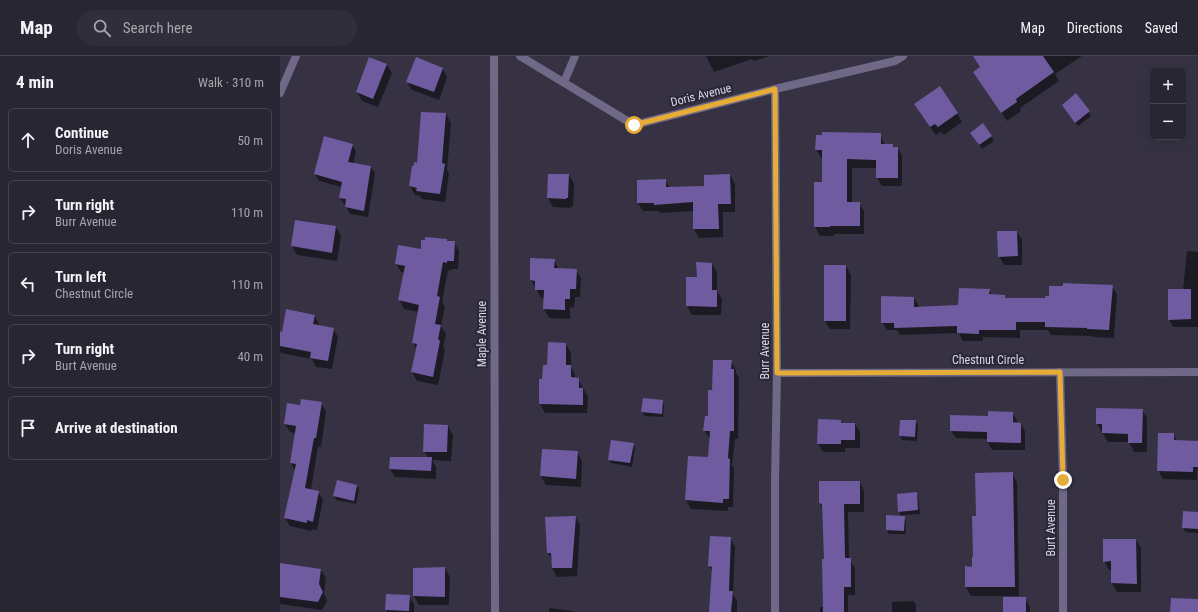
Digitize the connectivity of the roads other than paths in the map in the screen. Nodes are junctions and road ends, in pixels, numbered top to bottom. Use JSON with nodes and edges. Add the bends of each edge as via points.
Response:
{"nodes":[{"id":1,"x":296,"y":56,"type":"edge"},
{"id":2,"x":494,"y":56,"type":"edge"},
{"id":3,"x":520,"y":56,"type":"edge"},
{"id":4,"x":575,"y":56,"type":"edge"},
{"id":5,"x":903,"y":56,"type":"edge"},
{"id":6,"x":564,"y":82,"type":"junction"},
{"id":7,"x":775,"y":89,"type":"junction"},
{"id":8,"x":280,"y":93,"type":"edge"},
{"id":9,"x":1060,"y":372,"type":"junction"},
{"id":10,"x":1198,"y":372,"type":"edge"},
{"id":11,"x":777,"y":373,"type":"junction"},
{"id":12,"x":495,"y":612,"type":"edge"},
{"id":13,"x":775,"y":612,"type":"edge"},
{"id":14,"x":1063,"y":612,"type":"edge"}],
"edges":[{"from":1,"to":8,"type":"street"},
{"from":2,"to":12,"type":"street","name":"Maple Avenue"},
{"from":3,"to":6,"type":"street","name":"Doris Avenue"},
{"from":4,"to":6,"type":"street"},
{"from":5,"to":7,"type":"street","name":"Doris Avenue","via":[[895,61]]},
{"from":6,"to":7,"type":"street","name":"Doris Avenue","via":[[634,125]]},
{"from":7,"to":11,"type":"street","name":"Burr Avenue"},
{"from":9,"to":10,"type":"street","name":"Chestnut Circle"},
{"from":9,"to":11,"type":"street","name":"Chestnut Circle"},
{"from":9,"to":14,"type":"street","name":"Burt Avenue"},
{"from":11,"to":13,"type":"street","name":"Burr Avenue"}]}
